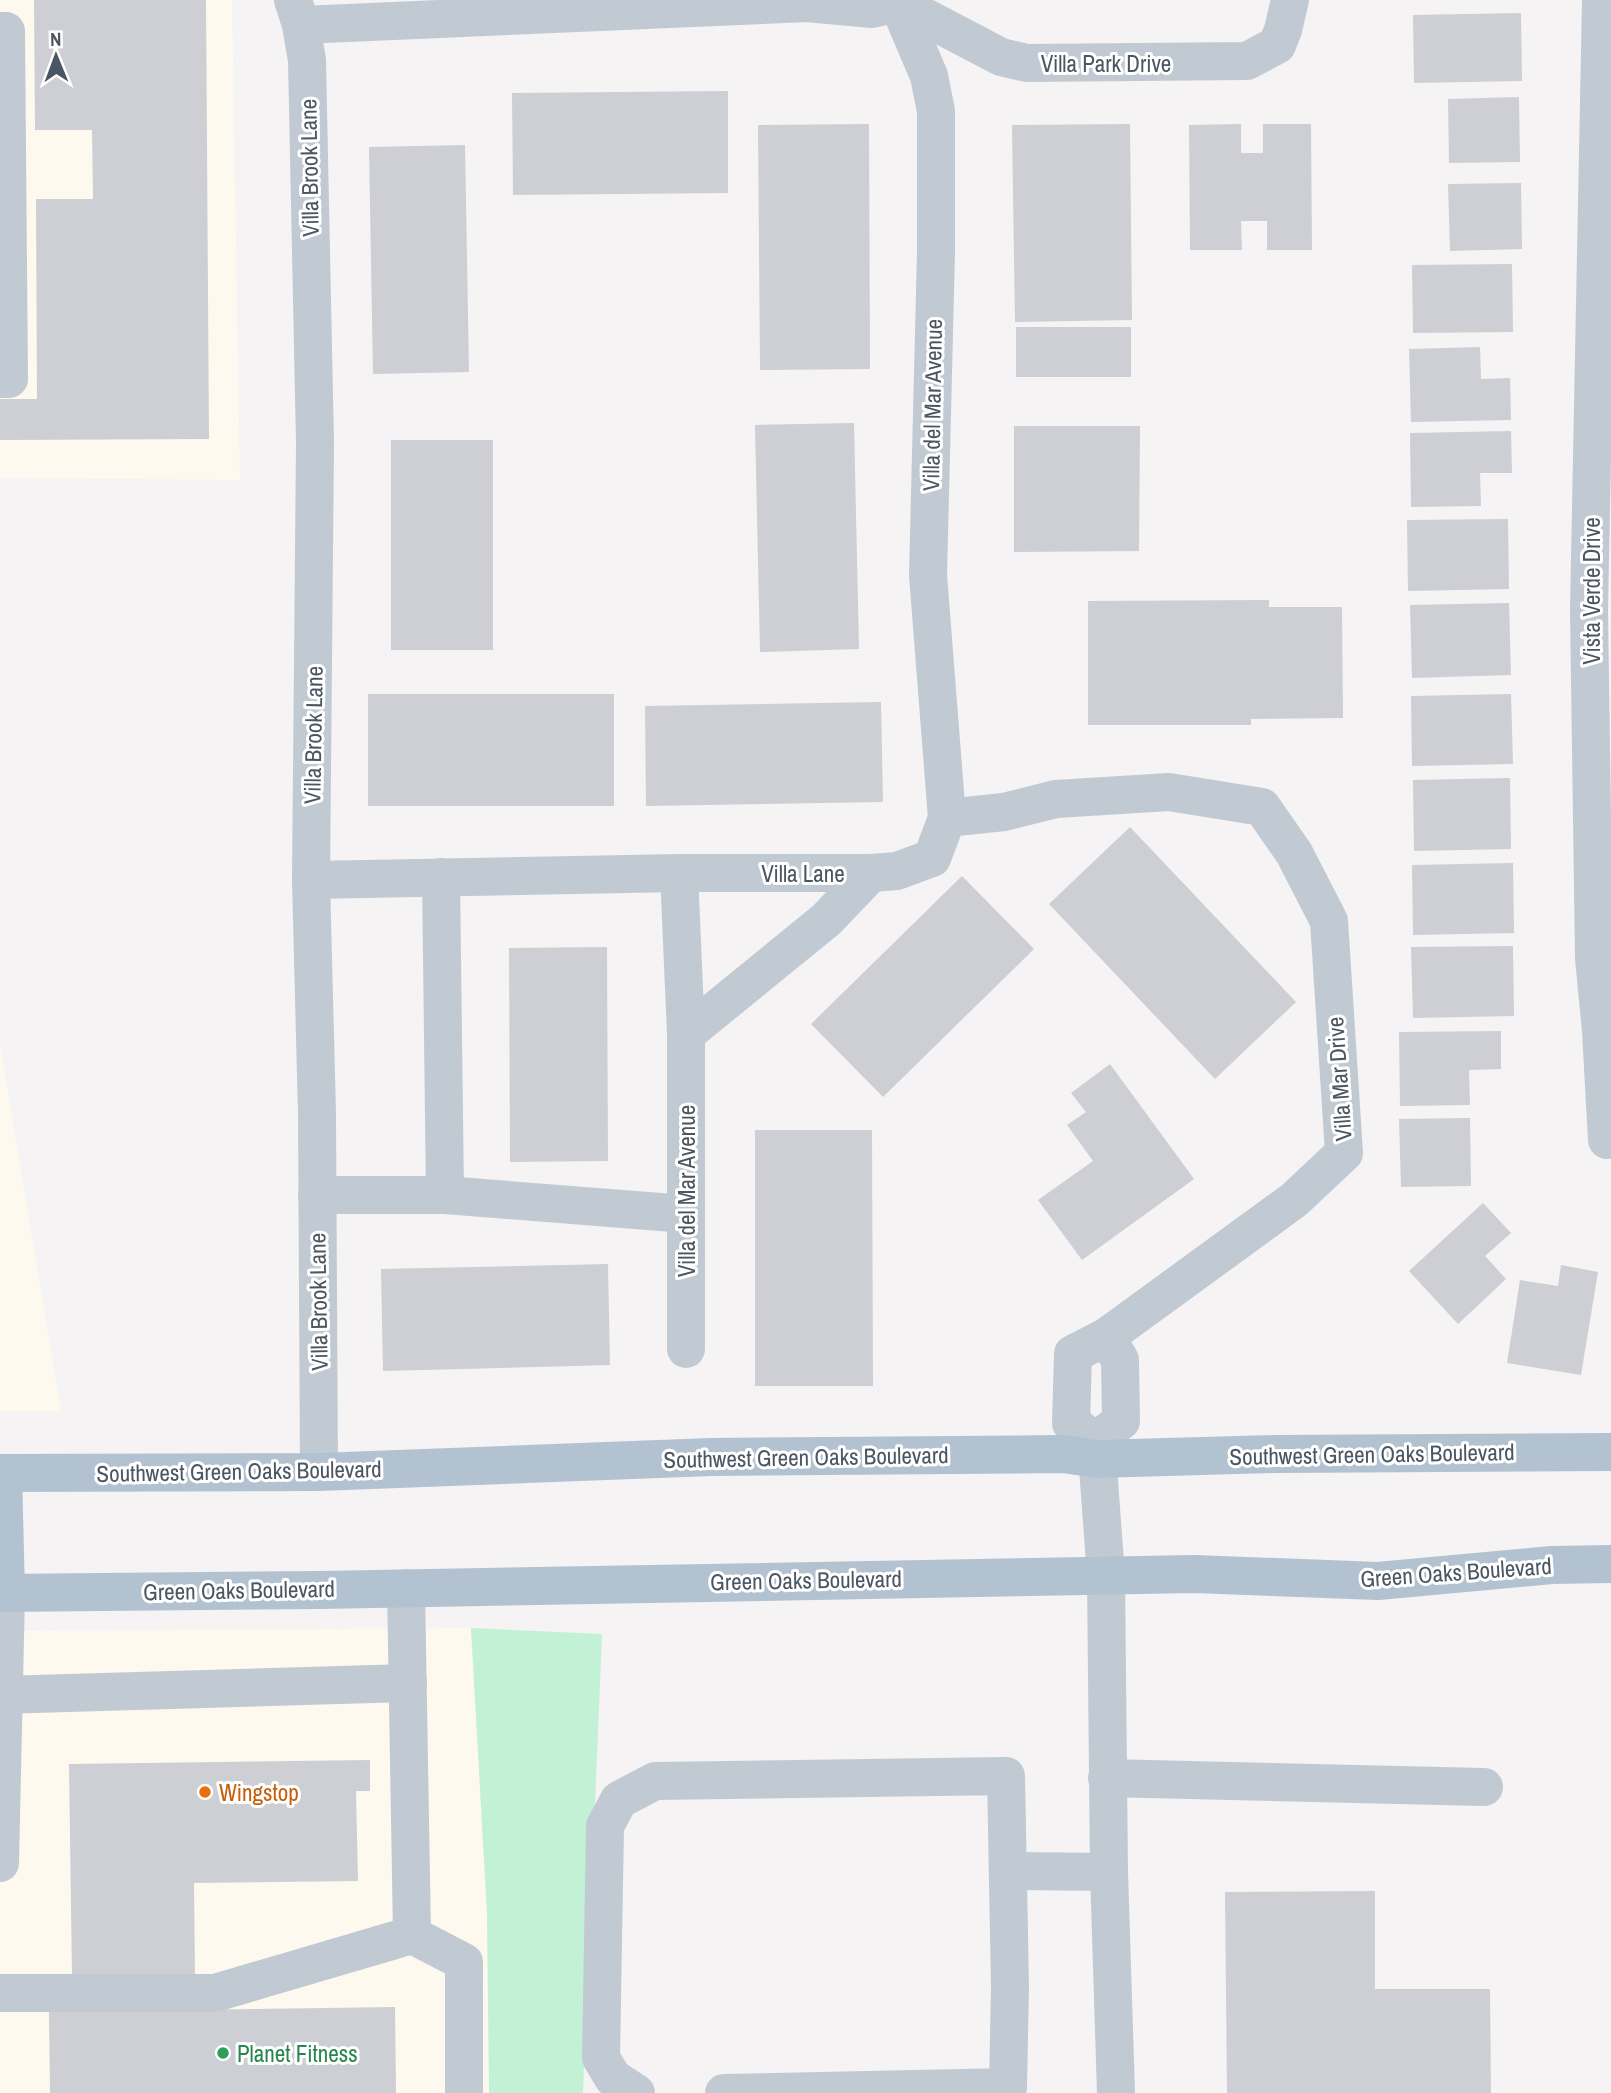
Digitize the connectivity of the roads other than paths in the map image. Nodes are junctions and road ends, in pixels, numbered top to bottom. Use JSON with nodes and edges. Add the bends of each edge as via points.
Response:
{"nodes":[{"id":1,"x":1290,"y":0,"type":"edge"},
{"id":2,"x":1601,"y":0,"type":"edge"},
{"id":3,"x":897,"y":1,"type":"edge"},
{"id":4,"x":297,"y":12,"type":"edge"},
{"id":5,"x":0,"y":31,"type":"edge"},
{"id":6,"x":0,"y":379,"type":"edge"},
{"id":7,"x":1600,"y":610,"type":"edge"},
{"id":8,"x":947,"y":818,"type":"junction"},
{"id":9,"x":679,"y":873,"type":"junction"},
{"id":10,"x":871,"y":873,"type":"junction"},
{"id":11,"x":441,"y":877,"type":"junction"},
{"id":12,"x":311,"y":880,"type":"junction"},
{"id":13,"x":1606,"y":1031,"type":"edge"},
{"id":14,"x":685,"y":1034,"type":"junction"},
{"id":15,"x":1607,"y":1140,"type":"dead end"},
{"id":16,"x":317,"y":1195,"type":"junction"},
{"id":17,"x":445,"y":1195,"type":"junction"},
{"id":18,"x":686,"y":1214,"type":"junction"},
{"id":19,"x":686,"y":1349,"type":"dead end"},
{"id":20,"x":1096,"y":1450,"type":"junction"},
{"id":21,"x":1611,"y":1452,"type":"edge"},
{"id":22,"x":319,"y":1472,"type":"junction"},
{"id":23,"x":1,"y":1473,"type":"edge"},
{"id":24,"x":1611,"y":1564,"type":"edge"},
{"id":25,"x":1106,"y":1576,"type":"junction"},
{"id":26,"x":406,"y":1588,"type":"junction"},
{"id":27,"x":3,"y":1593,"type":"edge"},
{"id":28,"x":408,"y":1683,"type":"junction"},
{"id":29,"x":1,"y":1695,"type":"edge"},
{"id":30,"x":1107,"y":1778,"type":"junction"},
{"id":31,"x":1484,"y":1787,"type":"dead end"},
{"id":32,"x":0,"y":1863,"type":"edge"},
{"id":33,"x":1008,"y":1871,"type":"junction"},
{"id":34,"x":1109,"y":1872,"type":"junction"},
{"id":35,"x":412,"y":1935,"type":"junction"},
{"id":36,"x":0,"y":1993,"type":"edge"},
{"id":37,"x":464,"y":2093,"type":"edge"},
{"id":38,"x":636,"y":2093,"type":"edge"},
{"id":39,"x":724,"y":2093,"type":"edge"},
{"id":40,"x":1116,"y":2093,"type":"edge"}],
"edges":[{"from":1,"to":3,"type":"street","name":"Villa Park Drive","via":[[1277,45],[1247,61],[1062,64],[1001,57]]},
{"from":2,"to":7,"type":"street","name":"Vista Verde Drive"},
{"from":3,"to":4,"type":"street","via":[[872,9],[807,3]]},
{"from":3,"to":8,"type":"street","name":"Villa del Mar Avenue","via":[[929,76],[936,111],[929,575]]},
{"from":4,"to":12,"type":"street","name":"Villa Brook Lane","via":[[307,60],[315,443]]},
{"from":5,"to":6,"type":"street","via":[[6,30],[9,379]]},
{"from":7,"to":13,"type":"street","name":"Vista Verde Drive","via":[[1594,958]]},
{"from":8,"to":10,"type":"street","name":"Villa Lane","via":[[932,858],[897,871]]},
{"from":8,"to":20,"type":"street","name":"Villa Mar Drive","via":[[1004,812],[1056,799],[1169,792],[1262,807],[1294,853],[1329,921],[1344,1153],[1294,1200],[1106,1336],[1120,1360],[1121,1421]]},
{"from":9,"to":10,"type":"street","name":"Villa Lane"},
{"from":9,"to":11,"type":"street","name":"Villa Lane"},
{"from":9,"to":14,"type":"street","name":"Villa del Mar Avenue"},
{"from":10,"to":14,"type":"street","via":[[826,920]]},
{"from":11,"to":12,"type":"street","name":"Villa Lane"},
{"from":11,"to":17,"type":"street"},
{"from":12,"to":16,"type":"street","name":"Villa Brook Lane"},
{"from":13,"to":15,"type":"street","name":"Vista Verde Drive"},
{"from":14,"to":18,"type":"street","name":"Villa del Mar Avenue"},
{"from":16,"to":17,"type":"street"},
{"from":16,"to":22,"type":"street","name":"Villa Brook Lane"},
{"from":17,"to":18,"type":"street"},
{"from":18,"to":19,"type":"street","name":"Villa del Mar Avenue"},
{"from":20,"to":21,"type":"main road","name":"Southwest Green Oaks Boulevard"},
{"from":20,"to":22,"type":"main road","name":"Southwest Green Oaks Boulevard","via":[[710,1457]]},
{"from":20,"to":25,"type":"street"},
{"from":22,"to":23,"type":"main road","name":"Southwest Green Oaks Boulevard"},
{"from":23,"to":27,"type":"main road"},
{"from":24,"to":25,"type":"main road","name":"Green Oaks Boulevard","via":[[1378,1581],[1195,1574]]},
{"from":25,"to":26,"type":"main road","name":"Green Oaks Boulevard"},
{"from":25,"to":30,"type":"street"},
{"from":26,"to":27,"type":"main road","name":"Green Oaks Boulevard"},
{"from":26,"to":28,"type":"street"},
{"from":27,"to":29,"type":"street"},
{"from":28,"to":29,"type":"street"},
{"from":28,"to":35,"type":"street"},
{"from":29,"to":32,"type":"street"},
{"from":30,"to":31,"type":"street"},
{"from":30,"to":34,"type":"street"},
{"from":33,"to":34,"type":"street"},
{"from":33,"to":38,"type":"street","via":[[1006,1776],[655,1781],[619,1800],[604,1826],[601,2058],[612,2078]]},
{"from":33,"to":39,"type":"street","via":[[1008,2087]]},
{"from":34,"to":40,"type":"street"},
{"from":35,"to":36,"type":"street","via":[[215,1993]]},
{"from":35,"to":37,"type":"street","via":[[464,1962]]}]}
